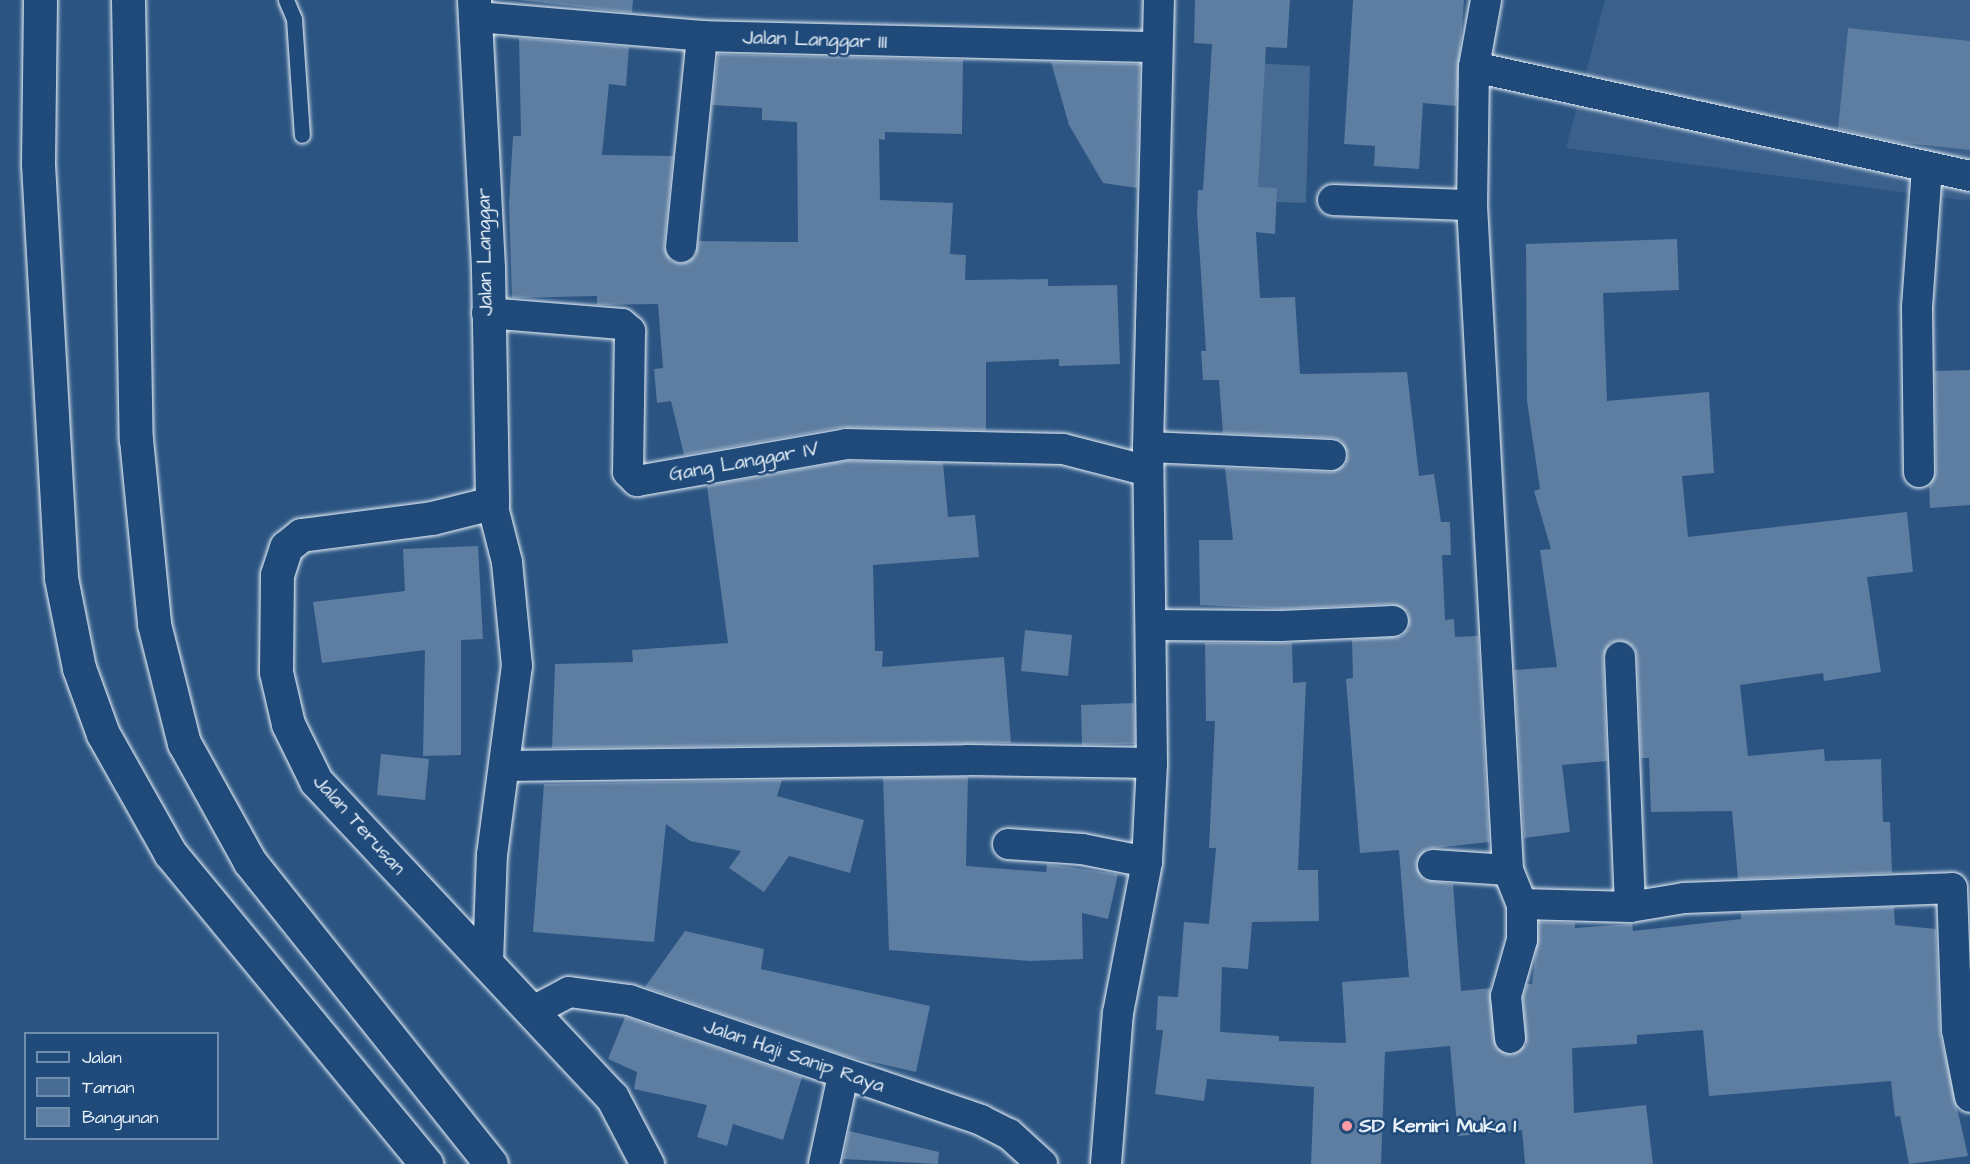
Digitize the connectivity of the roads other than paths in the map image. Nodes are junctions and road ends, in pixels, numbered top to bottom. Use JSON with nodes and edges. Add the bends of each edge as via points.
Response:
{"nodes":[{"id":1,"x":40,"y":0,"type":"edge"},
{"id":2,"x":128,"y":0,"type":"edge"},
{"id":3,"x":286,"y":0,"type":"edge"},
{"id":4,"x":1159,"y":0,"type":"edge"},
{"id":5,"x":1486,"y":0,"type":"edge"},
{"id":6,"x":475,"y":9,"type":"edge"},
{"id":7,"x":702,"y":36,"type":"junction"},
{"id":8,"x":1155,"y":47,"type":"junction"},
{"id":9,"x":1474,"y":67,"type":"junction"},
{"id":10,"x":302,"y":135,"type":"dead end"},
{"id":11,"x":1927,"y":169,"type":"junction"},
{"id":12,"x":1970,"y":176,"type":"edge"},
{"id":13,"x":1333,"y":201,"type":"dead end"},
{"id":14,"x":1472,"y":205,"type":"junction"},
{"id":15,"x":681,"y":247,"type":"dead end"},
{"id":16,"x":487,"y":314,"type":"junction"},
{"id":17,"x":1331,"y":455,"type":"dead end"},
{"id":18,"x":1148,"y":459,"type":"junction"},
{"id":19,"x":1919,"y":472,"type":"dead end"},
{"id":20,"x":492,"y":504,"type":"junction"},
{"id":21,"x":1393,"y":621,"type":"dead end"},
{"id":22,"x":1151,"y":625,"type":"junction"},
{"id":23,"x":1620,"y":657,"type":"dead end"},
{"id":24,"x":1152,"y":763,"type":"junction"},
{"id":25,"x":504,"y":766,"type":"junction"},
{"id":26,"x":1008,"y":844,"type":"dead end"},
{"id":27,"x":1147,"y":862,"type":"junction"},
{"id":28,"x":1433,"y":865,"type":"dead end"},
{"id":29,"x":1508,"y":870,"type":"junction"},
{"id":30,"x":1522,"y":904,"type":"junction"},
{"id":31,"x":1630,"y":907,"type":"junction"},
{"id":32,"x":488,"y":962,"type":"junction"},
{"id":33,"x":535,"y":1010,"type":"junction"},
{"id":34,"x":1963,"y":1029,"type":"edge"},
{"id":35,"x":1510,"y":1038,"type":"dead end"},
{"id":36,"x":843,"y":1075,"type":"junction"},
{"id":37,"x":1970,"y":1097,"type":"edge"},
{"id":38,"x":1038,"y":1162,"type":"edge"},
{"id":39,"x":426,"y":1164,"type":"edge"},
{"id":40,"x":491,"y":1164,"type":"edge"},
{"id":41,"x":647,"y":1164,"type":"edge"},
{"id":42,"x":824,"y":1164,"type":"edge"},
{"id":43,"x":1106,"y":1164,"type":"edge"}],
"edges":[{"from":1,"to":39,"type":"main road","via":[[38,164],[60,566],[79,668],[103,734],[170,853]]},
{"from":2,"to":40,"type":"main road","via":[[136,438],[154,624],[184,743],[250,862]]},
{"from":3,"to":10,"type":"lane","via":[[294,20]]},
{"from":4,"to":8,"type":"street"},
{"from":5,"to":9,"type":"street"},
{"from":6,"to":7,"type":"street","name":"Jalan Langgar III"},
{"from":6,"to":16,"type":"main road","name":"Jalan Langgar"},
{"from":7,"to":8,"type":"street","name":"Jalan Langgar III"},
{"from":7,"to":15,"type":"street"},
{"from":8,"to":18,"type":"street"},
{"from":9,"to":11,"type":"street"},
{"from":9,"to":14,"type":"street"},
{"from":11,"to":12,"type":"street"},
{"from":11,"to":19,"type":"street","via":[[1917,308]]},
{"from":13,"to":14,"type":"street"},
{"from":14,"to":29,"type":"street"},
{"from":16,"to":18,"type":"street","name":"Gang Langgar IV","via":[[622,324],[630,331],[628,472],[637,480],[846,444],[1063,449]]},
{"from":16,"to":20,"type":"main road","name":"Jalan Langgar"},
{"from":17,"to":18,"type":"street"},
{"from":18,"to":22,"type":"street"},
{"from":20,"to":25,"type":"street","via":[[507,562],[517,666]]},
{"from":20,"to":32,"type":"main road","name":"Jalan Terusan","via":[[432,518],[301,535],[286,547],[277,575],[276,672],[288,724],[316,781]]},
{"from":21,"to":22,"type":"street","via":[[1281,627]]},
{"from":22,"to":24,"type":"street"},
{"from":23,"to":31,"type":"street"},
{"from":24,"to":25,"type":"street","via":[[968,760]]},
{"from":24,"to":27,"type":"street"},
{"from":25,"to":32,"type":"street","via":[[492,855]]},
{"from":26,"to":27,"type":"street","via":[[1082,849]]},
{"from":27,"to":43,"type":"street","via":[[1118,1013]]},
{"from":28,"to":29,"type":"street"},
{"from":29,"to":30,"type":"street"},
{"from":30,"to":31,"type":"street"},
{"from":30,"to":35,"type":"street","via":[[1522,940],[1506,996]]},
{"from":31,"to":34,"type":"street","via":[[1684,898],[1952,888]]},
{"from":32,"to":33,"type":"main road","name":"Jalan Terusan"},
{"from":33,"to":36,"type":"street","name":"Jalan Haji Sanip Raya","via":[[569,992],[604,993]]},
{"from":33,"to":41,"type":"main road","name":"Jalan Terusan","via":[[612,1097]]},
{"from":34,"to":37,"type":"street"},
{"from":36,"to":38,"type":"street","name":"Jalan Haji Sanip Raya","via":[[981,1120],[1009,1134]]},
{"from":36,"to":42,"type":"street"}]}
